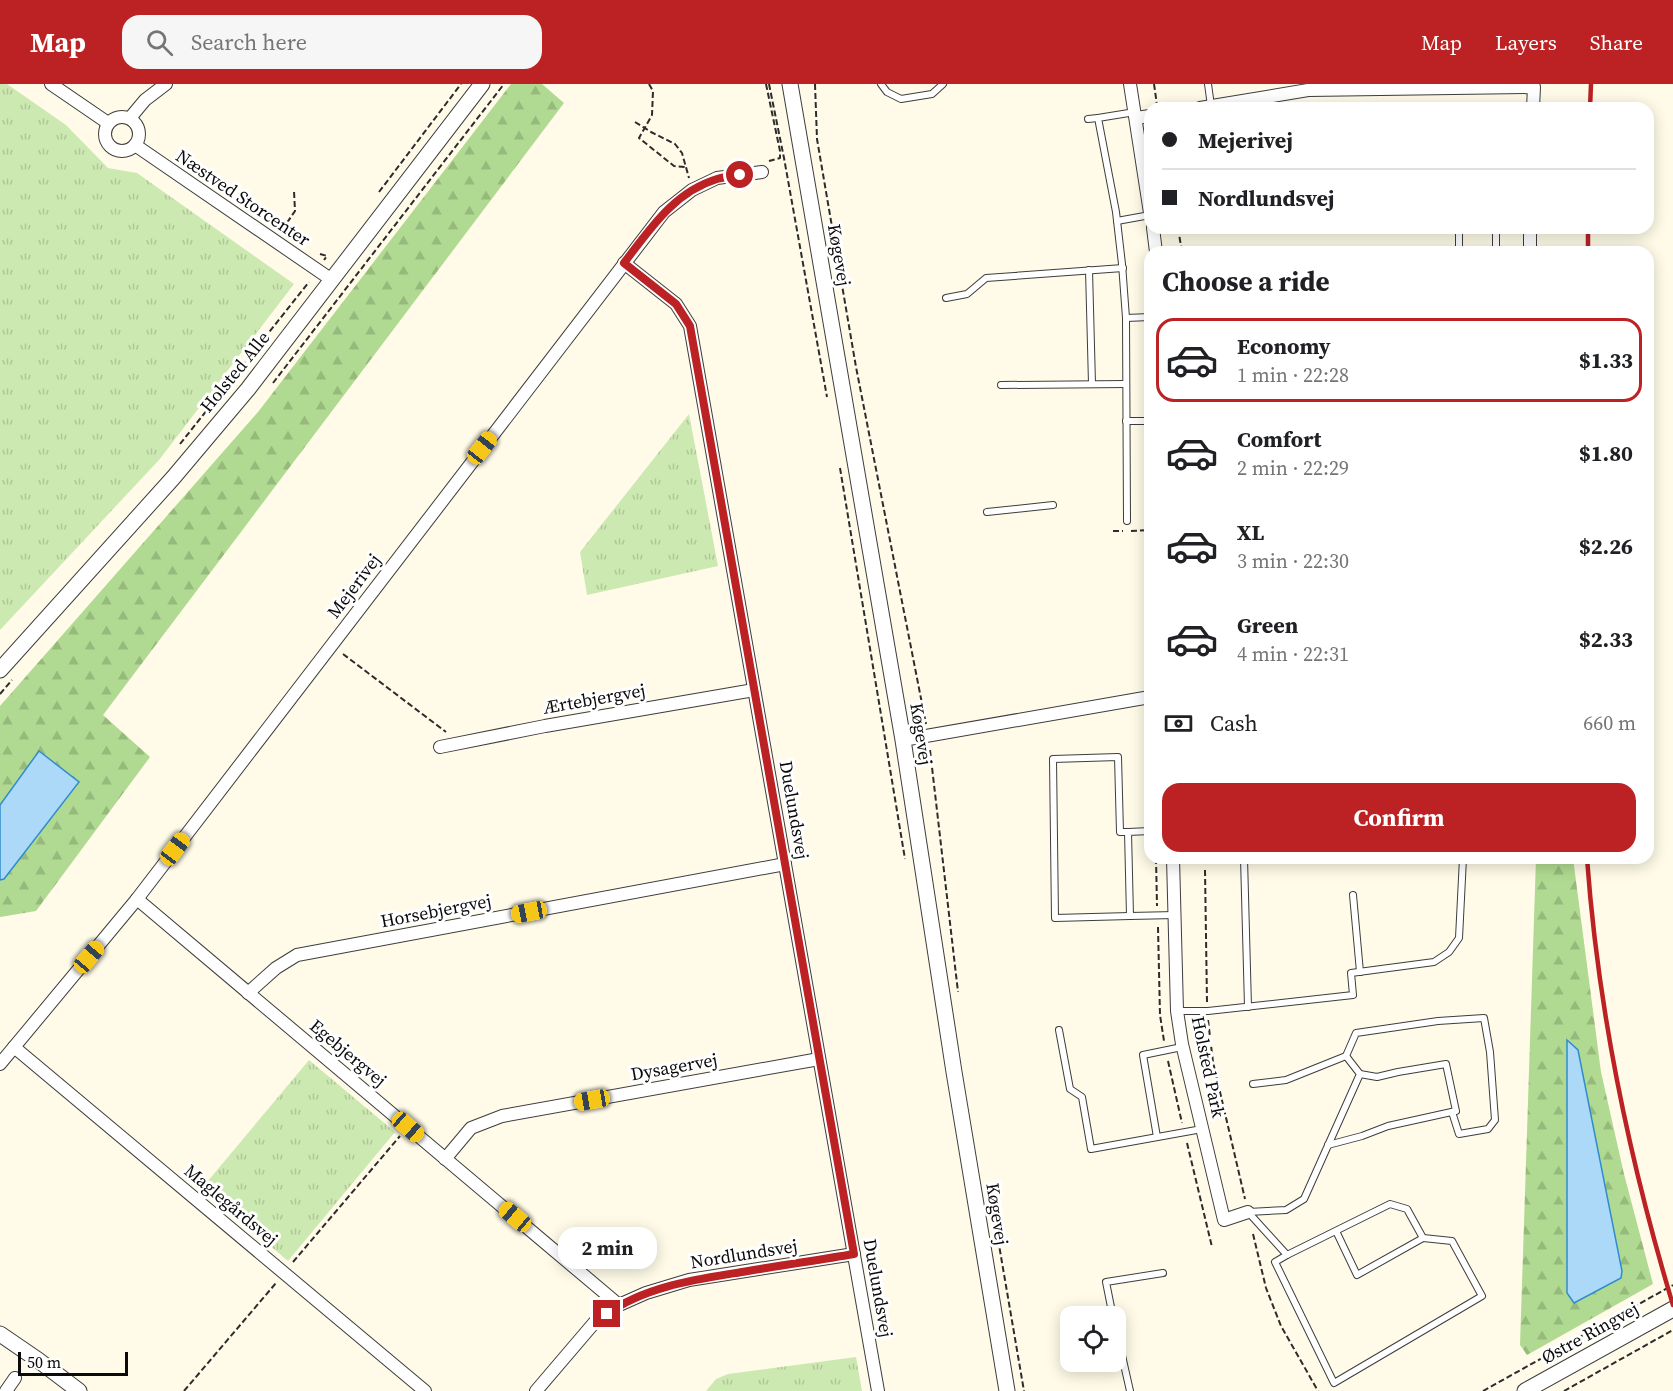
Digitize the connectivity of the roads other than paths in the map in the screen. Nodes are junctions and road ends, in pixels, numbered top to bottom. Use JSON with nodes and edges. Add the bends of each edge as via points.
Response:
{"nodes":[{"id":1,"x":51,"y":84,"type":"edge"},
{"id":2,"x":166,"y":84,"type":"edge"},
{"id":3,"x":482,"y":84,"type":"edge"},
{"id":4,"x":790,"y":84,"type":"edge"},
{"id":5,"x":882,"y":84,"type":"edge"},
{"id":6,"x":943,"y":84,"type":"edge"},
{"id":7,"x":1130,"y":84,"type":"edge"},
{"id":8,"x":1208,"y":84,"type":"edge"},
{"id":9,"x":1427,"y":86,"type":"edge"},
{"id":10,"x":1373,"y":87,"type":"edge"},
{"id":11,"x":1206,"y":102,"type":"edge"},
{"id":12,"x":1269,"y":102,"type":"edge"},
{"id":13,"x":1533,"y":102,"type":"edge"},
{"id":14,"x":1136,"y":115,"type":"junction"},
{"id":15,"x":1144,"y":116,"type":"edge"},
{"id":16,"x":130,"y":118,"type":"junction"},
{"id":17,"x":1098,"y":118,"type":"junction"},
{"id":18,"x":1088,"y":119,"type":"dead end"},
{"id":19,"x":108,"y":123,"type":"junction"},
{"id":20,"x":135,"y":145,"type":"junction"},
{"id":21,"x":762,"y":172,"type":"road end"},
{"id":22,"x":1144,"y":172,"type":"edge"},
{"id":23,"x":1144,"y":215,"type":"edge"},
{"id":24,"x":1117,"y":221,"type":"junction"},
{"id":25,"x":624,"y":263,"type":"junction"},
{"id":26,"x":1123,"y":268,"type":"junction"},
{"id":27,"x":1089,"y":270,"type":"junction"},
{"id":28,"x":332,"y":280,"type":"junction"},
{"id":29,"x":946,"y":298,"type":"dead end"},
{"id":30,"x":1144,"y":317,"type":"edge"},
{"id":31,"x":1126,"y":318,"type":"junction"},
{"id":32,"x":1092,"y":384,"type":"junction"},
{"id":33,"x":1126,"y":384,"type":"junction"},
{"id":34,"x":1001,"y":385,"type":"dead end"},
{"id":35,"x":1144,"y":421,"type":"edge"},
{"id":36,"x":1126,"y":422,"type":"junction"},
{"id":37,"x":1053,"y":505,"type":"dead end"},
{"id":38,"x":987,"y":512,"type":"dead end"},
{"id":39,"x":1127,"y":521,"type":"dead end"},
{"id":40,"x":0,"y":670,"type":"edge"},
{"id":41,"x":754,"y":690,"type":"junction"},
{"id":42,"x":1144,"y":699,"type":"edge"},
{"id":43,"x":903,"y":741,"type":"junction"},
{"id":44,"x":440,"y":747,"type":"dead end"},
{"id":45,"x":1144,"y":831,"type":"edge"},
{"id":46,"x":1128,"y":832,"type":"junction"},
{"id":47,"x":785,"y":864,"type":"junction"},
{"id":48,"x":1173,"y":864,"type":"edge"},
{"id":49,"x":1244,"y":864,"type":"edge"},
{"id":50,"x":1463,"y":864,"type":"edge"},
{"id":51,"x":1353,"y":895,"type":"dead end"},
{"id":52,"x":137,"y":899,"type":"junction"},
{"id":53,"x":1175,"y":915,"type":"junction"},
{"id":54,"x":1131,"y":916,"type":"junction"},
{"id":55,"x":1360,"y":972,"type":"junction"},
{"id":56,"x":248,"y":993,"type":"junction"},
{"id":57,"x":1248,"y":1007,"type":"junction"},
{"id":58,"x":1177,"y":1011,"type":"junction"},
{"id":59,"x":1059,"y":1030,"type":"dead end"},
{"id":60,"x":1183,"y":1046,"type":"junction"},
{"id":61,"x":14,"y":1047,"type":"junction"},
{"id":62,"x":1346,"y":1056,"type":"junction"},
{"id":63,"x":819,"y":1059,"type":"junction"},
{"id":64,"x":0,"y":1064,"type":"edge"},
{"id":65,"x":1360,"y":1074,"type":"junction"},
{"id":66,"x":1253,"y":1084,"type":"dead end"},
{"id":67,"x":1452,"y":1112,"type":"junction"},
{"id":68,"x":1203,"y":1129,"type":"junction"},
{"id":69,"x":1157,"y":1137,"type":"junction"},
{"id":70,"x":1328,"y":1146,"type":"junction"},
{"id":71,"x":445,"y":1159,"type":"junction"},
{"id":72,"x":1248,"y":1212,"type":"junction"},
{"id":73,"x":1336,"y":1231,"type":"junction"},
{"id":74,"x":1423,"y":1238,"type":"junction"},
{"id":75,"x":854,"y":1254,"type":"junction"},
{"id":76,"x":1287,"y":1255,"type":"junction"},
{"id":77,"x":1163,"y":1273,"type":"dead end"},
{"id":78,"x":619,"y":1305,"type":"junction"},
{"id":79,"x":1111,"y":1306,"type":"edge"},
{"id":80,"x":1673,"y":1309,"type":"edge"},
{"id":81,"x":0,"y":1334,"type":"edge"},
{"id":82,"x":1126,"y":1372,"type":"edge"},
{"id":83,"x":15,"y":1378,"type":"dead end"},
{"id":84,"x":6,"y":1391,"type":"edge"},
{"id":85,"x":79,"y":1391,"type":"edge"},
{"id":86,"x":425,"y":1391,"type":"edge"},
{"id":87,"x":536,"y":1391,"type":"edge"},
{"id":88,"x":878,"y":1391,"type":"edge"},
{"id":89,"x":1007,"y":1391,"type":"edge"},
{"id":90,"x":1130,"y":1391,"type":"edge"},
{"id":91,"x":1525,"y":1391,"type":"edge"}],
"edges":[{"from":1,"to":19,"type":"street"},
{"from":2,"to":16,"type":"street"},
{"from":3,"to":28,"type":"street","name":"Holsted Alle"},
{"from":4,"to":43,"type":"street","name":"Køgevej"},
{"from":5,"to":6,"type":"lane","via":[[887,92],[901,99],[932,94]]},
{"from":7,"to":14,"type":"street"},
{"from":8,"to":11,"type":"lane"},
{"from":9,"to":10,"type":"street"},
{"from":9,"to":13,"type":"street","via":[[1534,87]]},
{"from":10,"to":12,"type":"street","via":[[1308,90]]},
{"from":14,"to":15,"type":"street"},
{"from":14,"to":17,"type":"lane"},
{"from":14,"to":22,"type":"street"},
{"from":16,"to":19,"type":"street","via":[[118,117]]},
{"from":16,"to":20,"type":"street","via":[[139,131]]},
{"from":17,"to":18,"type":"lane"},
{"from":17,"to":24,"type":"lane"},
{"from":19,"to":20,"type":"street","via":[[104,134],[108,145],[124,151]]},
{"from":20,"to":28,"type":"street","name":"Næstved Storcenter"},
{"from":21,"to":25,"type":"street","name":"Mejerivej","via":[[717,178],[692,190],[664,212]]},
{"from":23,"to":24,"type":"lane"},
{"from":24,"to":26,"type":"lane"},
{"from":25,"to":41,"type":"street","name":"Duelundsvej","via":[[676,304],[690,326]]},
{"from":25,"to":52,"type":"street","name":"Mejerivej"},
{"from":26,"to":27,"type":"lane"},
{"from":26,"to":31,"type":"lane"},
{"from":27,"to":29,"type":"lane","via":[[986,278],[967,294]]},
{"from":27,"to":32,"type":"lane"},
{"from":28,"to":40,"type":"street","name":"Holsted Alle","via":[[173,478]]},
{"from":30,"to":31,"type":"lane"},
{"from":31,"to":33,"type":"lane"},
{"from":32,"to":33,"type":"lane"},
{"from":32,"to":34,"type":"lane"},
{"from":33,"to":36,"type":"lane"},
{"from":35,"to":36,"type":"lane"},
{"from":36,"to":39,"type":"lane"},
{"from":37,"to":38,"type":"lane"},
{"from":41,"to":44,"type":"street","name":"Ærtebjergvej"},
{"from":41,"to":47,"type":"street","name":"Duelundsvej"},
{"from":42,"to":43,"type":"street"},
{"from":43,"to":89,"type":"street","name":"Køgevej"},
{"from":45,"to":46,"type":"lane"},
{"from":46,"to":54,"type":"lane"},
{"from":46,"to":54,"type":"lane","via":[[1120,832],[1118,757],[1053,759],[1055,918]]},
{"from":47,"to":56,"type":"street","name":"Horsebjergvej","via":[[297,955]]},
{"from":47,"to":63,"type":"street","name":"Duelundsvej"},
{"from":48,"to":53,"type":"street","name":"Holsted Park"},
{"from":49,"to":57,"type":"lane"},
{"from":50,"to":55,"type":"lane","via":[[1460,939],[1449,952],[1434,963]]},
{"from":51,"to":55,"type":"lane"},
{"from":52,"to":56,"type":"street","name":"Egebjergvej"},
{"from":52,"to":61,"type":"street","name":"Mejerivej"},
{"from":53,"to":54,"type":"lane"},
{"from":53,"to":58,"type":"street","name":"Holsted Park"},
{"from":55,"to":57,"type":"lane","via":[[1351,973],[1353,996]]},
{"from":56,"to":71,"type":"street","name":"Egebjergvej"},
{"from":57,"to":58,"type":"lane"},
{"from":58,"to":60,"type":"street","name":"Holsted Park"},
{"from":59,"to":69,"type":"lane","via":[[1070,1089],[1082,1097],[1091,1149]]},
{"from":60,"to":68,"type":"street","name":"Holsted Park"},
{"from":60,"to":69,"type":"lane","via":[[1143,1055]]},
{"from":61,"to":64,"type":"street","name":"Mejerivej"},
{"from":61,"to":86,"type":"street","name":"Maglegårdsvej"},
{"from":62,"to":65,"type":"lane"},
{"from":62,"to":66,"type":"lane","via":[[1286,1080]]},
{"from":62,"to":67,"type":"lane","via":[[1356,1033],[1484,1018],[1495,1120],[1488,1129],[1459,1134]]},
{"from":63,"to":71,"type":"street","name":"Dysagervej","via":[[502,1116],[471,1128]]},
{"from":63,"to":75,"type":"street","name":"Duelundsvej"},
{"from":65,"to":67,"type":"lane","via":[[1377,1077],[1446,1064],[1456,1111]]},
{"from":65,"to":70,"type":"lane"},
{"from":67,"to":70,"type":"lane","via":[[1388,1126]]},
{"from":68,"to":69,"type":"lane"},
{"from":68,"to":72,"type":"street","name":"Holsted Park","via":[[1224,1220]]},
{"from":70,"to":72,"type":"lane","via":[[1304,1199],[1286,1210]]},
{"from":71,"to":78,"type":"street","name":"Egebjergvej"},
{"from":72,"to":76,"type":"lane"},
{"from":73,"to":74,"type":"lane","via":[[1390,1204],[1407,1209]]},
{"from":73,"to":74,"type":"lane","via":[[1357,1275]]},
{"from":73,"to":76,"type":"lane"},
{"from":74,"to":76,"type":"lane","via":[[1452,1241],[1482,1296],[1334,1383],[1275,1262]]},
{"from":75,"to":78,"type":"street","name":"Nordlundsvej","via":[[689,1280]]},
{"from":75,"to":88,"type":"street","name":"Duelundsvej"},
{"from":77,"to":79,"type":"lane","via":[[1106,1282]]},
{"from":78,"to":87,"type":"street","name":"Nordlundsvej","via":[[594,1323]]},
{"from":80,"to":91,"type":"street","name":"Østre Ringvej"},
{"from":81,"to":85,"type":"street"},
{"from":82,"to":90,"type":"lane"},
{"from":83,"to":84,"type":"street"}]}
